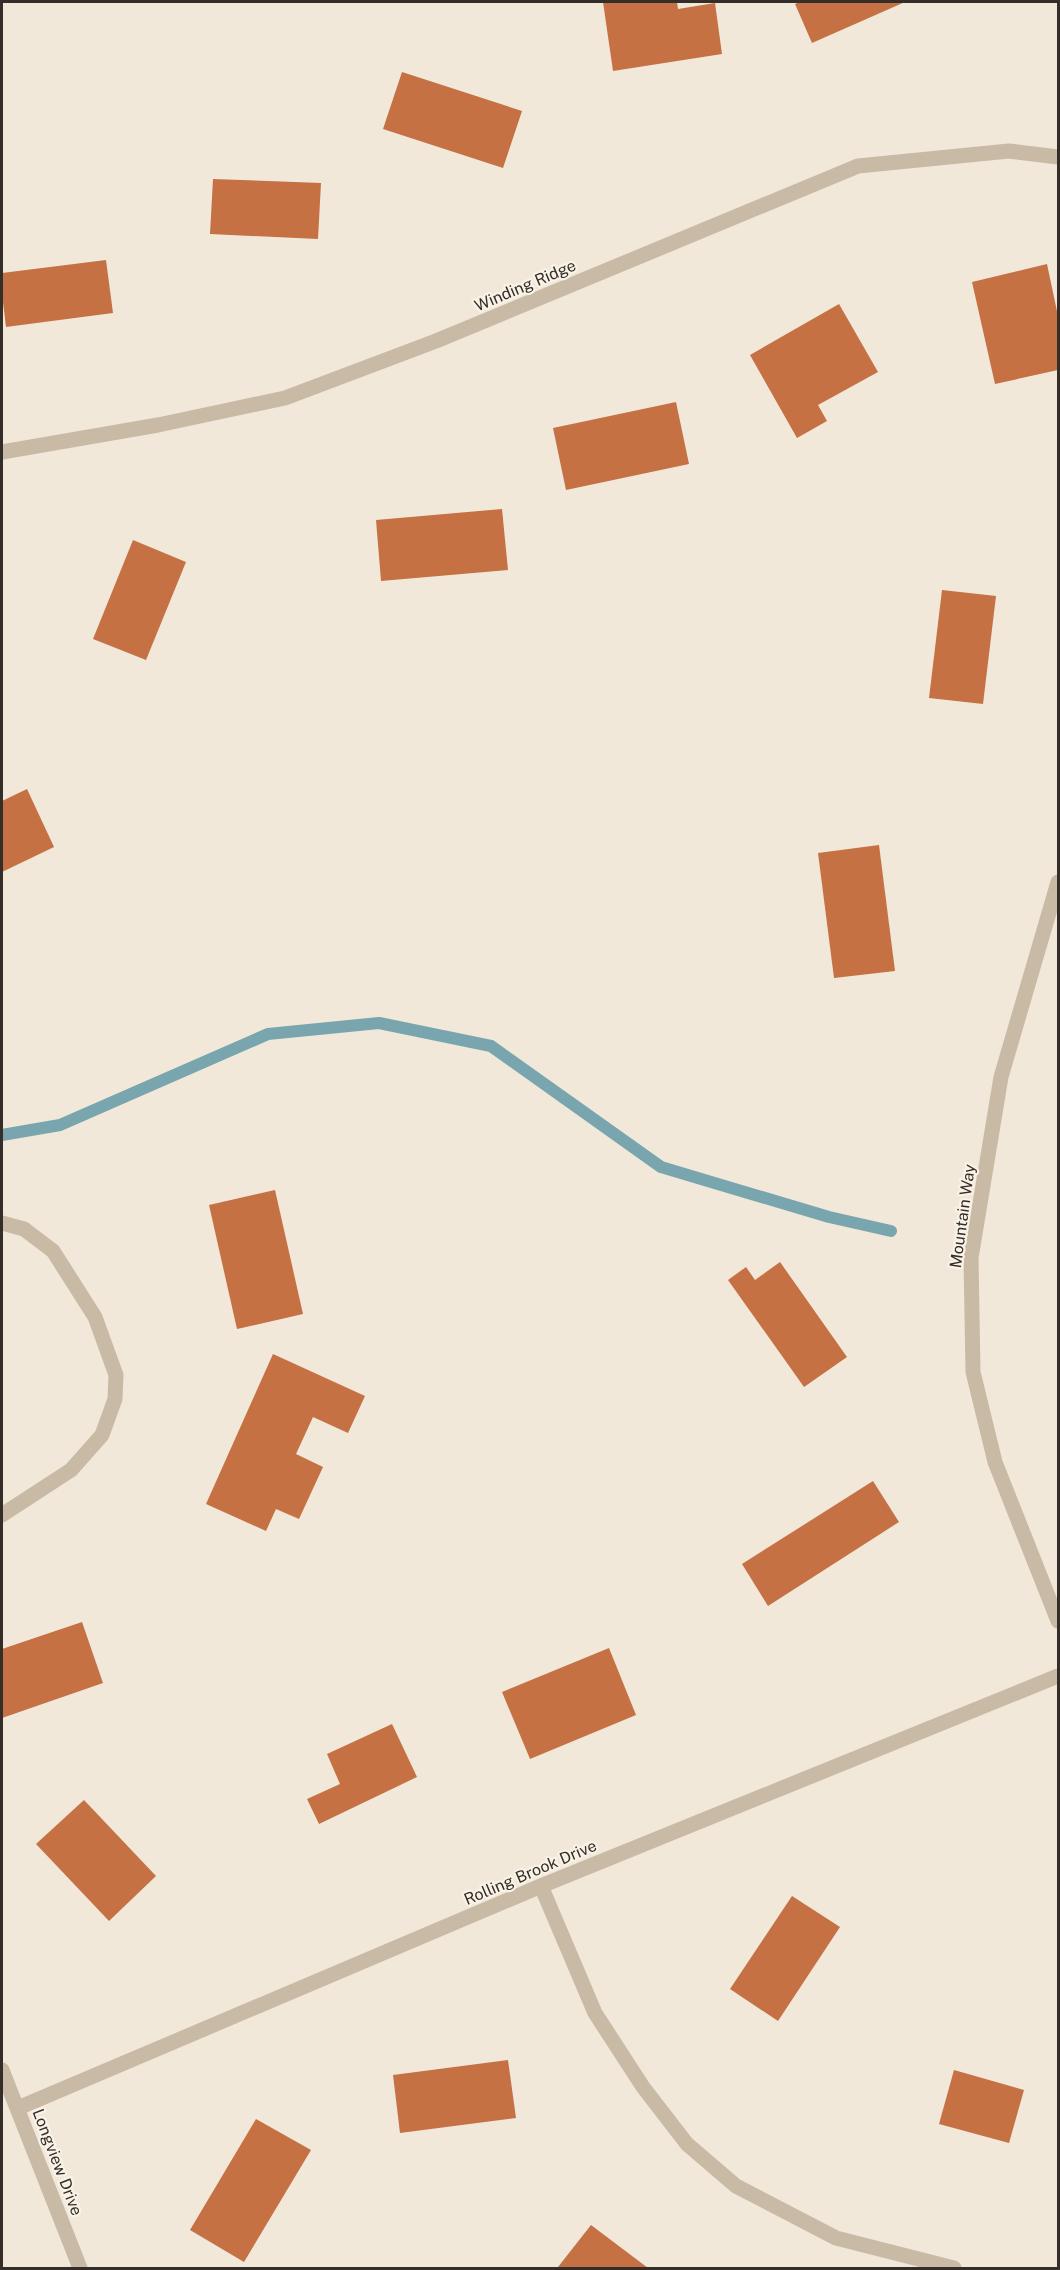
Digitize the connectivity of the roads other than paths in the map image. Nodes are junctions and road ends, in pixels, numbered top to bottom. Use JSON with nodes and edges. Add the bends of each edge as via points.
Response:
{"nodes":[{"id":1,"x":1059,"y":157,"type":"edge"},
{"id":2,"x":2,"y":452,"type":"edge"},
{"id":3,"x":1059,"y":882,"type":"edge"},
{"id":4,"x":1055,"y":909,"type":"edge"},
{"id":5,"x":2,"y":1223,"type":"edge"},
{"id":6,"x":2,"y":1515,"type":"edge"},
{"id":7,"x":1059,"y":1621,"type":"edge"},
{"id":8,"x":1059,"y":1676,"type":"edge"},
{"id":9,"x":541,"y":1886,"type":"junction"},
{"id":10,"x":2,"y":2070,"type":"edge"},
{"id":11,"x":18,"y":2108,"type":"junction"},
{"id":12,"x":80,"y":2268,"type":"edge"},
{"id":13,"x":954,"y":2268,"type":"edge"}],
"edges":[{"from":1,"to":2,"type":"street","name":"Winding Ridge","via":[[1009,151],[858,166],[436,341],[285,398]]},
{"from":3,"to":4,"type":"street","name":"Mountain Way"},
{"from":4,"to":7,"type":"street","name":"Mountain Way","via":[[1001,1077],[971,1258],[973,1372],[995,1461]]},
{"from":5,"to":6,"type":"street","via":[[24,1229],[53,1251],[95,1317],[116,1375],[115,1399],[102,1435],[71,1470]]},
{"from":8,"to":9,"type":"street","name":"Rolling Brook Drive"},
{"from":9,"to":11,"type":"street","name":"Rolling Brook Drive"},
{"from":9,"to":13,"type":"street","via":[[595,2013],[643,2087],[687,2144],[736,2186],[836,2238]]},
{"from":10,"to":11,"type":"street","name":"Longview Drive"},
{"from":11,"to":12,"type":"street","name":"Longview Drive"}]}
